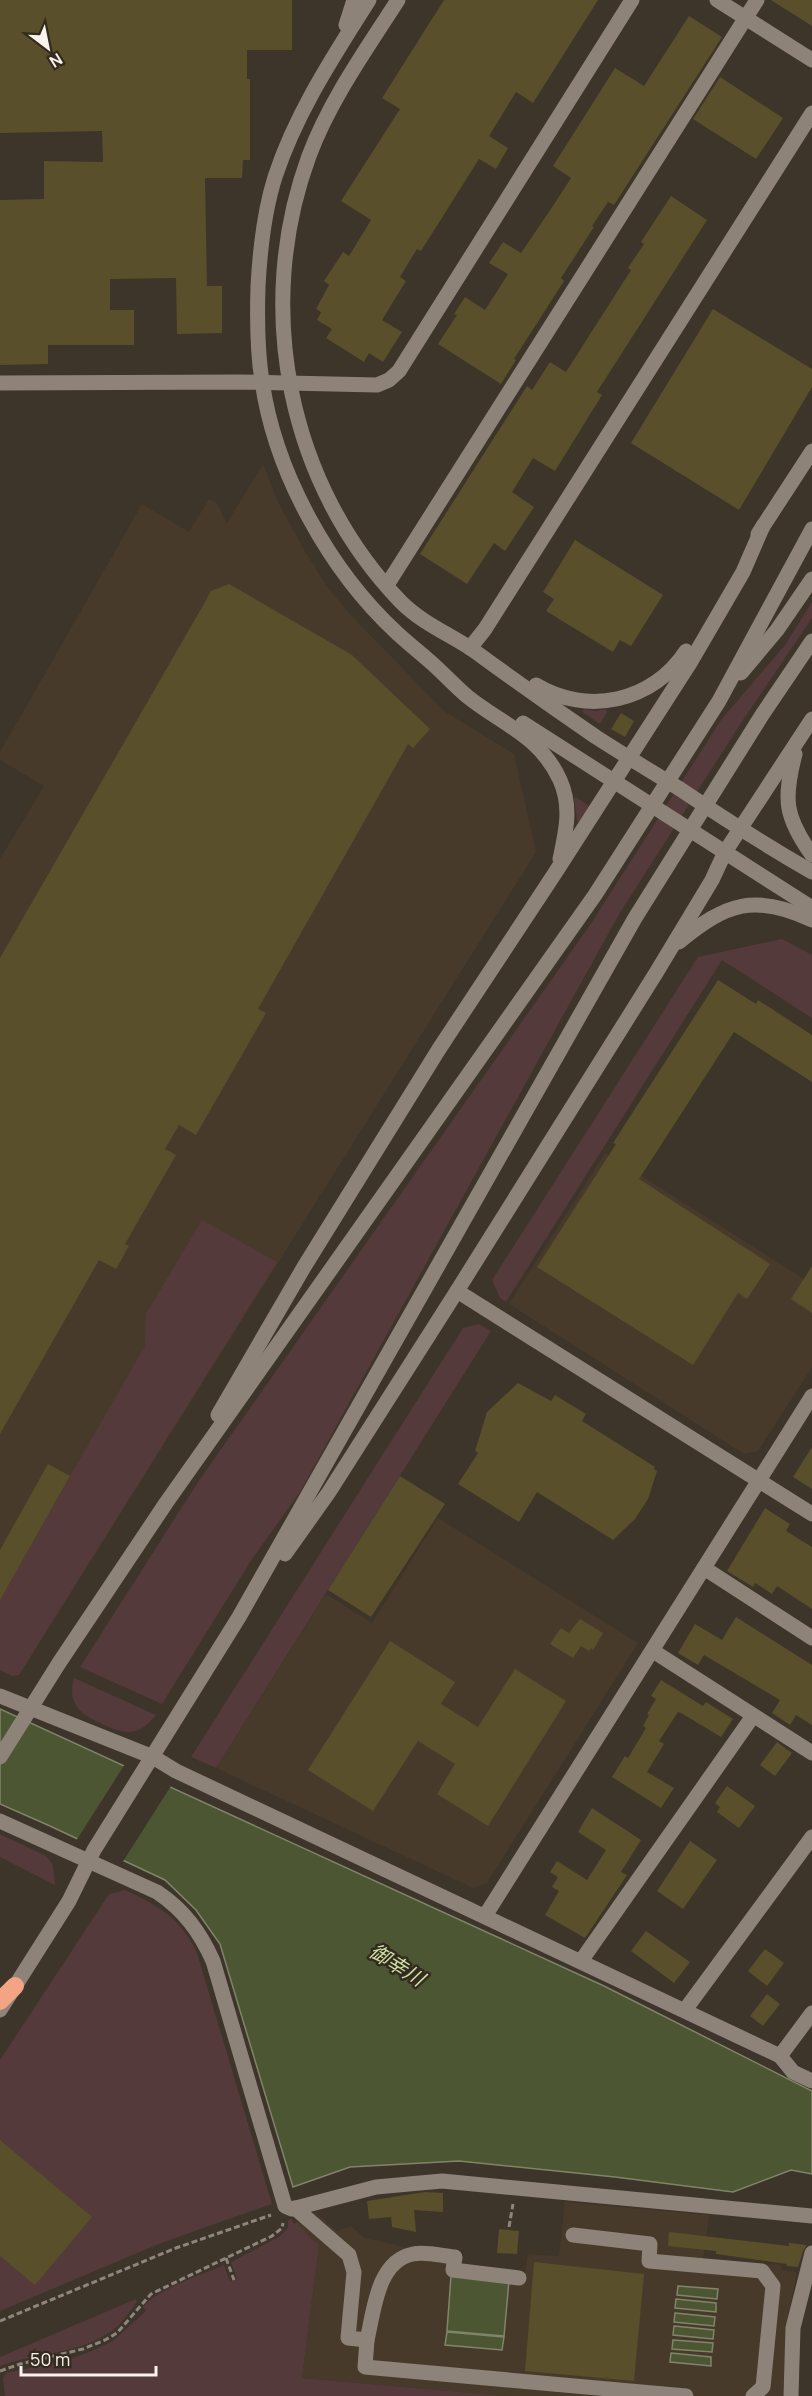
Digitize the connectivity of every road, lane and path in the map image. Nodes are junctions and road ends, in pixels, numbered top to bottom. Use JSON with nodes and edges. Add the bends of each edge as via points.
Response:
{"nodes":[{"id":1,"x":354,"y":0,"type":"edge"},
{"id":2,"x":369,"y":0,"type":"edge"},
{"id":3,"x":398,"y":0,"type":"edge"},
{"id":4,"x":632,"y":0,"type":"edge"},
{"id":5,"x":717,"y":0,"type":"edge"},
{"id":6,"x":757,"y":0,"type":"edge"},
{"id":7,"x":746,"y":18,"type":"junction"},
{"id":8,"x":336,"y":51,"type":"junction"},
{"id":9,"x":812,"y":60,"type":"edge"},
{"id":10,"x":812,"y":113,"type":"edge"},
{"id":11,"x":0,"y":383,"type":"edge"},
{"id":12,"x":262,"y":383,"type":"junction"},
{"id":13,"x":289,"y":384,"type":"junction"},
{"id":14,"x":812,"y":451,"type":"edge"},
{"id":15,"x":763,"y":526,"type":"junction"},
{"id":16,"x":812,"y":529,"type":"edge"},
{"id":17,"x":812,"y":579,"type":"edge"},
{"id":18,"x":387,"y":585,"type":"junction"},
{"id":19,"x":812,"y":641,"type":"edge"},
{"id":20,"x":470,"y":648,"type":"junction"},
{"id":21,"x":440,"y":670,"type":"junction"},
{"id":22,"x":506,"y":675,"type":"junction"},
{"id":23,"x":719,"y":701,"type":"junction"},
{"id":24,"x":812,"y":719,"type":"edge"},
{"id":25,"x":800,"y":740,"type":"junction"},
{"id":26,"x":629,"y":758,"type":"junction"},
{"id":27,"x":614,"y":781,"type":"junction"},
{"id":28,"x":740,"y":830,"type":"junction"},
{"id":29,"x":725,"y":852,"type":"junction"},
{"id":30,"x":812,"y":855,"type":"edge"},
{"id":31,"x":557,"y":870,"type":"junction"},
{"id":32,"x":812,"y":872,"type":"edge"},
{"id":33,"x":812,"y":908,"type":"edge"},
{"id":34,"x":812,"y":920,"type":"edge"},
{"id":35,"x":656,"y":973,"type":"junction"},
{"id":36,"x":457,"y":1291,"type":"junction"},
{"id":37,"x":812,"y":1396,"type":"edge"},
{"id":38,"x":759,"y":1480,"type":"junction"},
{"id":39,"x":166,"y":1503,"type":"junction"},
{"id":40,"x":812,"y":1514,"type":"edge"},
{"id":41,"x":704,"y":1568,"type":"junction"},
{"id":42,"x":239,"y":1617,"type":"junction"},
{"id":43,"x":812,"y":1638,"type":"edge"},
{"id":44,"x":653,"y":1651,"type":"junction"},
{"id":45,"x":0,"y":1696,"type":"edge"},
{"id":46,"x":27,"y":1714,"type":"junction"},
{"id":47,"x":753,"y":1716,"type":"junction"},
{"id":48,"x":812,"y":1753,"type":"edge"},
{"id":49,"x":0,"y":1757,"type":"edge"},
{"id":50,"x":153,"y":1757,"type":"junction"},
{"id":51,"x":0,"y":1821,"type":"edge"},
{"id":52,"x":812,"y":1837,"type":"edge"},
{"id":53,"x":93,"y":1855,"type":"junction"},
{"id":54,"x":484,"y":1916,"type":"junction"},
{"id":55,"x":581,"y":1962,"type":"junction"},
{"id":56,"x":15,"y":1986,"type":"junction"},
{"id":57,"x":0,"y":2001,"type":"edge"},
{"id":58,"x":0,"y":2010,"type":"edge"},
{"id":59,"x":685,"y":2010,"type":"junction"},
{"id":60,"x":812,"y":2013,"type":"edge"},
{"id":61,"x":780,"y":2056,"type":"junction"},
{"id":62,"x":812,"y":2081,"type":"edge"},
{"id":63,"x":290,"y":2207,"type":"junction"},
{"id":64,"x":512,"y":2208,"type":"dead end"},
{"id":65,"x":812,"y":2216,"type":"edge"},
{"id":66,"x":509,"y":2227,"type":"dead end"},
{"id":67,"x":573,"y":2235,"type":"dead end"},
{"id":68,"x":812,"y":2253,"type":"edge"},
{"id":69,"x":226,"y":2258,"type":"junction"},
{"id":70,"x":519,"y":2278,"type":"dead end"},
{"id":71,"x":234,"y":2280,"type":"dead end"},
{"id":72,"x":0,"y":2321,"type":"edge"},
{"id":73,"x":768,"y":2336,"type":"junction"},
{"id":74,"x":792,"y":2338,"type":"junction"},
{"id":75,"x":368,"y":2340,"type":"junction"},
{"id":76,"x":0,"y":2371,"type":"edge"},
{"id":77,"x":686,"y":2396,"type":"edge"},
{"id":78,"x":753,"y":2396,"type":"edge"},
{"id":79,"x":791,"y":2396,"type":"edge"}],
"edges":[{"from":1,"to":8,"type":"street"},
{"from":2,"to":8,"type":"street"},
{"from":3,"to":13,"type":"street","via":[[324,122],[300,186],[290,223],[283,278]]},
{"from":4,"to":13,"type":"street","via":[[399,371],[377,385]]},
{"from":5,"to":7,"type":"street"},
{"from":6,"to":7,"type":"street"},
{"from":7,"to":9,"type":"street"},
{"from":7,"to":18,"type":"street"},
{"from":8,"to":12,"type":"street","via":[[295,127],[268,203],[258,286]]},
{"from":10,"to":20,"type":"street"},
{"from":11,"to":12,"type":"street"},
{"from":12,"to":13,"type":"street"},
{"from":12,"to":21,"type":"street","via":[[287,470],[330,554],[378,615]]},
{"from":13,"to":18,"type":"street","via":[[308,456],[322,487],[352,539]]},
{"from":14,"to":15,"type":"street"},
{"from":15,"to":22,"type":"street","via":[[684,655],[653,685],[625,697],[579,702],[549,693],[522,676]]},
{"from":15,"to":26,"type":"street","via":[[743,572]]},
{"from":16,"to":23,"type":"street"},
{"from":17,"to":23,"type":"street","via":[[777,630]]},
{"from":18,"to":20,"type":"street","via":[[424,621]]},
{"from":19,"to":42,"type":"street","via":[[635,918]]},
{"from":20,"to":22,"type":"street"},
{"from":21,"to":27,"type":"street"},
{"from":21,"to":31,"type":"street","via":[[469,698],[529,737],[556,772],[568,816]]},
{"from":22,"to":26,"type":"street"},
{"from":23,"to":39,"type":"street","via":[[595,895]]},
{"from":24,"to":25,"type":"street"},
{"from":25,"to":28,"type":"street"},
{"from":25,"to":30,"type":"street","via":[[787,798],[789,816]]},
{"from":26,"to":27,"type":"street"},
{"from":26,"to":28,"type":"street"},
{"from":27,"to":29,"type":"street"},
{"from":27,"to":31,"type":"street"},
{"from":28,"to":29,"type":"street"},
{"from":28,"to":32,"type":"street"},
{"from":29,"to":33,"type":"street"},
{"from":29,"to":35,"type":"street"},
{"from":31,"to":39,"type":"street","via":[[322,1237]]},
{"from":34,"to":35,"type":"street","via":[[771,906],[735,907],[700,924],[678,943]]},
{"from":35,"to":36,"type":"street"},
{"from":36,"to":38,"type":"street"},
{"from":36,"to":42,"type":"street","via":[[329,1492]]},
{"from":37,"to":38,"type":"street"},
{"from":38,"to":40,"type":"street"},
{"from":38,"to":41,"type":"street"},
{"from":39,"to":46,"type":"street"},
{"from":41,"to":43,"type":"street"},
{"from":41,"to":44,"type":"street"},
{"from":42,"to":50,"type":"street"},
{"from":44,"to":47,"type":"street"},
{"from":44,"to":54,"type":"street"},
{"from":45,"to":46,"type":"street"},
{"from":46,"to":49,"type":"street"},
{"from":46,"to":50,"type":"street"},
{"from":47,"to":48,"type":"street"},
{"from":47,"to":55,"type":"street"},
{"from":50,"to":53,"type":"street"},
{"from":50,"to":54,"type":"street"},
{"from":51,"to":53,"type":"street"},
{"from":52,"to":59,"type":"street"},
{"from":53,"to":56,"type":"street"},
{"from":53,"to":63,"type":"street","via":[[166,1898],[183,1912],[204,1940]]},
{"from":54,"to":55,"type":"street"},
{"from":55,"to":59,"type":"street"},
{"from":56,"to":57,"type":"highway"},
{"from":56,"to":58,"type":"street"},
{"from":59,"to":61,"type":"street"},
{"from":60,"to":61,"type":"street"},
{"from":61,"to":62,"type":"street","via":[[793,2072]]},
{"from":63,"to":65,"type":"street","via":[[376,2187],[442,2181]]},
{"from":63,"to":69,"type":"path","via":[[278,2232]]},
{"from":63,"to":72,"type":"path","via":[[176,2248]]},
{"from":63,"to":75,"type":"street","via":[[349,2255],[354,2272],[348,2338]]},
{"from":64,"to":66,"type":"path"},
{"from":67,"to":73,"type":"street","via":[[650,2244],[649,2261],[762,2271],[773,2286]]},
{"from":68,"to":74,"type":"street"},
{"from":69,"to":71,"type":"path"},
{"from":69,"to":76,"type":"path","via":[[151,2295],[117,2333],[99,2343]]},
{"from":70,"to":75,"type":"street","via":[[453,2270],[455,2257],[414,2254],[404,2258],[387,2272],[378,2293]]},
{"from":73,"to":74,"type":"street"},
{"from":73,"to":78,"type":"street","via":[[763,2387]]},
{"from":74,"to":79,"type":"street"},
{"from":75,"to":77,"type":"street","via":[[365,2367]]}]}
